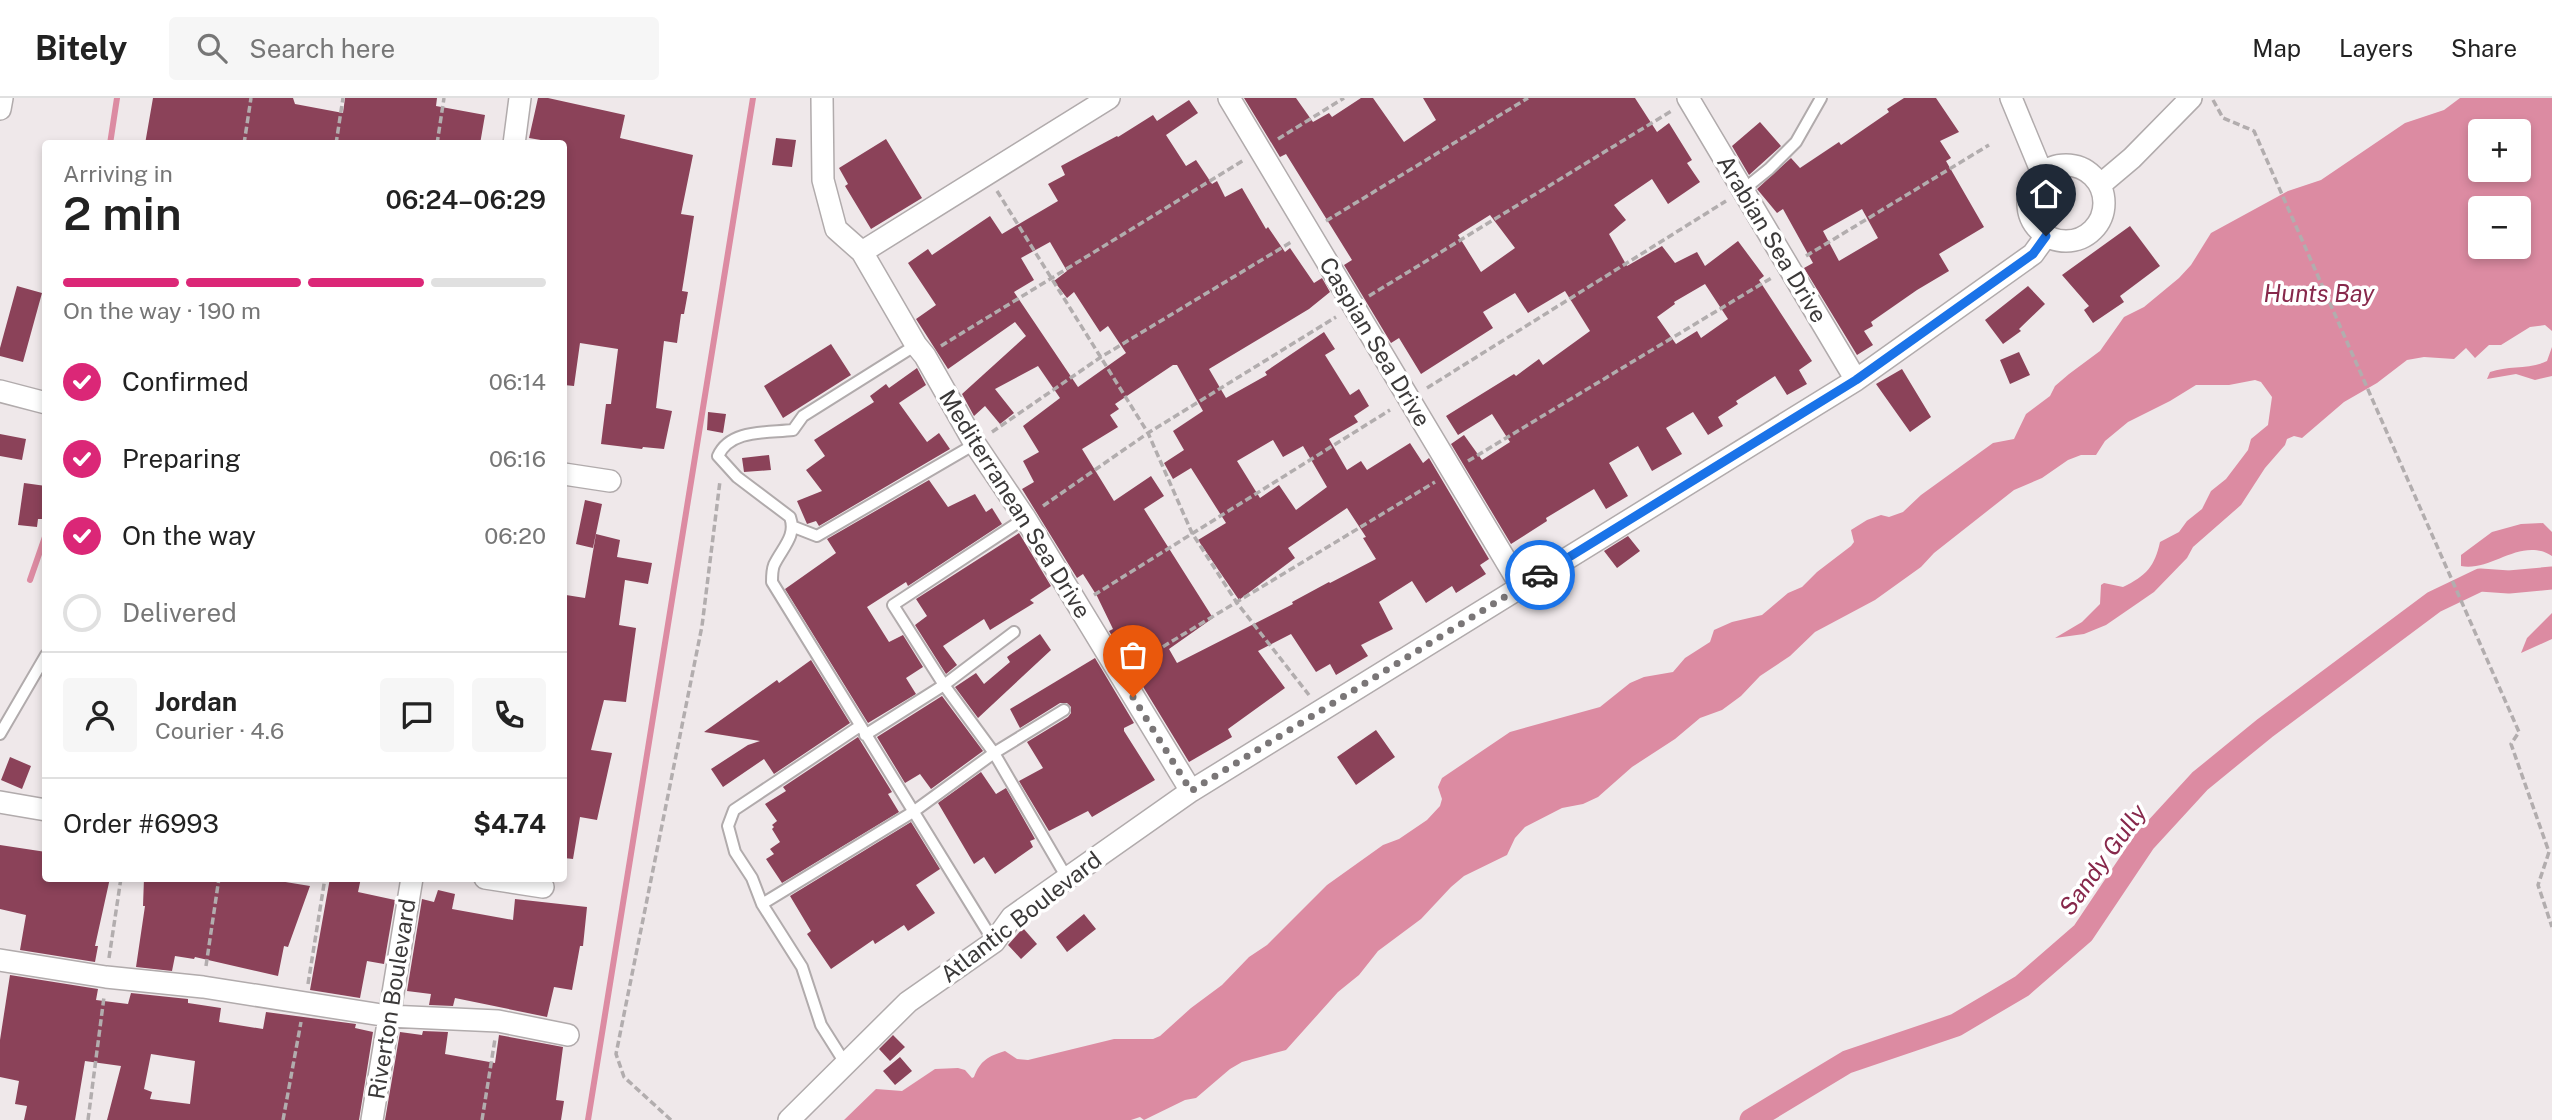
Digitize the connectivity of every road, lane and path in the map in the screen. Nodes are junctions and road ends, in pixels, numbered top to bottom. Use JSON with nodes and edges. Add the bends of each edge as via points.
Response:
{"nodes":[{"id":1,"x":2,"y":98,"type":"edge"},
{"id":2,"x":251,"y":98,"type":"edge"},
{"id":3,"x":343,"y":98,"type":"edge"},
{"id":4,"x":444,"y":98,"type":"edge"},
{"id":5,"x":520,"y":98,"type":"edge"},
{"id":6,"x":822,"y":98,"type":"edge"},
{"id":7,"x":1108,"y":98,"type":"edge"},
{"id":8,"x":1229,"y":98,"type":"edge"},
{"id":9,"x":1345,"y":98,"type":"edge"},
{"id":10,"x":1528,"y":98,"type":"edge"},
{"id":11,"x":1688,"y":98,"type":"edge"},
{"id":12,"x":1821,"y":98,"type":"edge"},
{"id":13,"x":2011,"y":98,"type":"edge"},
{"id":14,"x":2191,"y":98,"type":"edge"},
{"id":15,"x":2212,"y":98,"type":"edge"},
{"id":16,"x":0,"y":108,"type":"edge"},
{"id":17,"x":245,"y":140,"type":"edge"},
{"id":18,"x":337,"y":140,"type":"edge"},
{"id":19,"x":438,"y":140,"type":"edge"},
{"id":20,"x":515,"y":140,"type":"edge"},
{"id":21,"x":1989,"y":145,"type":"dead end"},
{"id":22,"x":1260,"y":150,"type":"junction"},
{"id":23,"x":2042,"y":173,"type":"junction"},
{"id":24,"x":987,"y":174,"type":"junction"},
{"id":25,"x":2100,"y":185,"type":"junction"},
{"id":26,"x":1743,"y":190,"type":"junction"},
{"id":27,"x":1309,"y":231,"type":"junction"},
{"id":28,"x":2046,"y":236,"type":"junction"},
{"id":29,"x":862,"y":252,"type":"junction"},
{"id":30,"x":1788,"y":267,"type":"junction"},
{"id":31,"x":1052,"y":278,"type":"junction"},
{"id":32,"x":920,"y":350,"type":"junction"},
{"id":33,"x":1101,"y":357,"type":"junction"},
{"id":34,"x":1856,"y":380,"type":"junction"},
{"id":35,"x":0,"y":391,"type":"edge"},
{"id":36,"x":42,"y":402,"type":"edge"},
{"id":37,"x":975,"y":444,"type":"junction"},
{"id":38,"x":722,"y":461,"type":"junction"},
{"id":39,"x":1452,"y":471,"type":"junction"},
{"id":40,"x":567,"y":474,"type":"edge"},
{"id":41,"x":610,"y":481,"type":"dead end"},
{"id":42,"x":1025,"y":518,"type":"junction"},
{"id":43,"x":794,"y":527,"type":"junction"},
{"id":44,"x":1521,"y":586,"type":"junction"},
{"id":45,"x":1237,"y":603,"type":"junction"},
{"id":46,"x":1014,"y":632,"type":"dead end"},
{"id":47,"x":42,"y":662,"type":"edge"},
{"id":48,"x":1119,"y":673,"type":"junction"},
{"id":49,"x":944,"y":685,"type":"junction"},
{"id":50,"x":1064,"y":710,"type":"dead end"},
{"id":51,"x":1321,"y":710,"type":"junction"},
{"id":52,"x":863,"y":731,"type":"junction"},
{"id":53,"x":0,"y":734,"type":"edge"},
{"id":54,"x":994,"y":753,"type":"junction"},
{"id":55,"x":1191,"y":791,"type":"junction"},
{"id":56,"x":0,"y":802,"type":"edge"},
{"id":57,"x":42,"y":809,"type":"edge"},
{"id":58,"x":913,"y":812,"type":"junction"},
{"id":59,"x":1067,"y":878,"type":"junction"},
{"id":60,"x":218,"y":882,"type":"edge"},
{"id":61,"x":411,"y":882,"type":"edge"},
{"id":62,"x":511,"y":882,"type":"edge"},
{"id":63,"x":543,"y":887,"type":"dead end"},
{"id":64,"x":762,"y":904,"type":"junction"},
{"id":65,"x":2552,"y":927,"type":"edge"},
{"id":66,"x":994,"y":942,"type":"junction"},
{"id":67,"x":0,"y":960,"type":"edge"},
{"id":68,"x":203,"y":987,"type":"junction"},
{"id":69,"x":388,"y":1016,"type":"junction"},
{"id":70,"x":498,"y":1021,"type":"junction"},
{"id":71,"x":568,"y":1035,"type":"dead end"},
{"id":72,"x":845,"y":1063,"type":"junction"},
{"id":73,"x":372,"y":1120,"type":"edge"},
{"id":74,"x":482,"y":1120,"type":"edge"},
{"id":75,"x":671,"y":1120,"type":"edge"},
{"id":76,"x":789,"y":1120,"type":"edge"}],
"edges":[{"from":1,"to":16,"type":"street"},
{"from":2,"to":17,"type":"path"},
{"from":3,"to":18,"type":"path"},
{"from":4,"to":19,"type":"path"},
{"from":5,"to":20,"type":"street"},
{"from":6,"to":29,"type":"street","name":"Mediterranean Sea Drive","via":[[823,180],[835,229]]},
{"from":7,"to":24,"type":"street"},
{"from":8,"to":22,"type":"street","name":"Caspian Sea Drive"},
{"from":9,"to":22,"type":"path"},
{"from":10,"to":27,"type":"path"},
{"from":11,"to":26,"type":"street","name":"Arabian Sea Drive"},
{"from":12,"to":26,"type":"lane","via":[[1796,142]]},
{"from":13,"to":23,"type":"street"},
{"from":14,"to":25,"type":"street"},
{"from":15,"to":65,"type":"path","via":[[2222,118],[2253,131],[2519,732],[2511,744],[2549,852],[2538,885]]},
{"from":21,"to":30,"type":"path"},
{"from":22,"to":27,"type":"street","name":"Caspian Sea Drive"},
{"from":22,"to":31,"type":"path"},
{"from":23,"to":25,"type":"street","via":[[2067,164],[2092,174]]},
{"from":23,"to":28,"type":"street","via":[[2034,182],[2028,205],[2037,228]]},
{"from":24,"to":29,"type":"street"},
{"from":24,"to":31,"type":"path"},
{"from":25,"to":28,"type":"street","via":[[2102,217],[2088,235],[2067,241]]},
{"from":26,"to":30,"type":"street","name":"Arabian Sea Drive"},
{"from":27,"to":33,"type":"path"},
{"from":27,"to":39,"type":"street","name":"Caspian Sea Drive"},
{"from":28,"to":34,"type":"street","name":"Atlantic Boulevard","via":[[2033,254]]},
{"from":29,"to":32,"type":"street","name":"Mediterranean Sea Drive"},
{"from":30,"to":34,"type":"street","name":"Arabian Sea Drive"},
{"from":30,"to":39,"type":"path"},
{"from":31,"to":32,"type":"path"},
{"from":31,"to":33,"type":"path"},
{"from":32,"to":37,"type":"street","name":"Mediterranean Sea Drive"},
{"from":32,"to":38,"type":"lane","via":[[803,416],[793,430],[735,437],[722,447],[718,456]]},
{"from":33,"to":37,"type":"path"},
{"from":33,"to":45,"type":"path","via":[[1148,433],[1192,533]]},
{"from":34,"to":44,"type":"street","name":"Atlantic Boulevard"},
{"from":35,"to":36,"type":"street"},
{"from":37,"to":42,"type":"street","name":"Mediterranean Sea Drive"},
{"from":37,"to":43,"type":"lane","via":[[817,536]]},
{"from":38,"to":43,"type":"lane","via":[[790,517]]},
{"from":38,"to":75,"type":"path","via":[[702,626],[616,1054],[624,1077]]},
{"from":39,"to":44,"type":"street","name":"Caspian Sea Drive"},
{"from":39,"to":45,"type":"path"},
{"from":40,"to":41,"type":"street"},
{"from":42,"to":48,"type":"street","name":"Mediterranean Sea Drive"},
{"from":42,"to":49,"type":"lane","via":[[893,604]]},
{"from":43,"to":52,"type":"lane","via":[[773,567],[772,582]]},
{"from":44,"to":51,"type":"street","name":"Atlantic Boulevard"},
{"from":45,"to":48,"type":"path"},
{"from":45,"to":51,"type":"path"},
{"from":46,"to":49,"type":"lane"},
{"from":47,"to":53,"type":"lane"},
{"from":48,"to":55,"type":"street","name":"Mediterranean Sea Drive"},
{"from":49,"to":52,"type":"lane"},
{"from":49,"to":54,"type":"lane"},
{"from":50,"to":54,"type":"lane"},
{"from":51,"to":55,"type":"street","name":"Atlantic Boulevard"},
{"from":52,"to":58,"type":"lane"},
{"from":52,"to":64,"type":"lane","via":[[734,810],[728,826],[735,852]]},
{"from":54,"to":58,"type":"lane"},
{"from":54,"to":59,"type":"lane"},
{"from":55,"to":59,"type":"street","name":"Atlantic Boulevard"},
{"from":56,"to":57,"type":"street"},
{"from":58,"to":64,"type":"lane"},
{"from":58,"to":66,"type":"lane"},
{"from":59,"to":66,"type":"street","name":"Atlantic Boulevard","via":[[1012,917]]},
{"from":60,"to":68,"type":"path"},
{"from":61,"to":69,"type":"street","name":"Riverton Boulevard"},
{"from":62,"to":63,"type":"street"},
{"from":64,"to":72,"type":"lane","via":[[802,967],[821,1025]]},
{"from":66,"to":72,"type":"street","name":"Atlantic Boulevard","via":[[908,1002]]},
{"from":67,"to":68,"type":"street"},
{"from":68,"to":69,"type":"street"},
{"from":69,"to":70,"type":"street"},
{"from":69,"to":73,"type":"street","name":"Riverton Boulevard"},
{"from":70,"to":71,"type":"street"},
{"from":70,"to":74,"type":"path"},
{"from":72,"to":76,"type":"street","name":"Atlantic Boulevard"}]}
